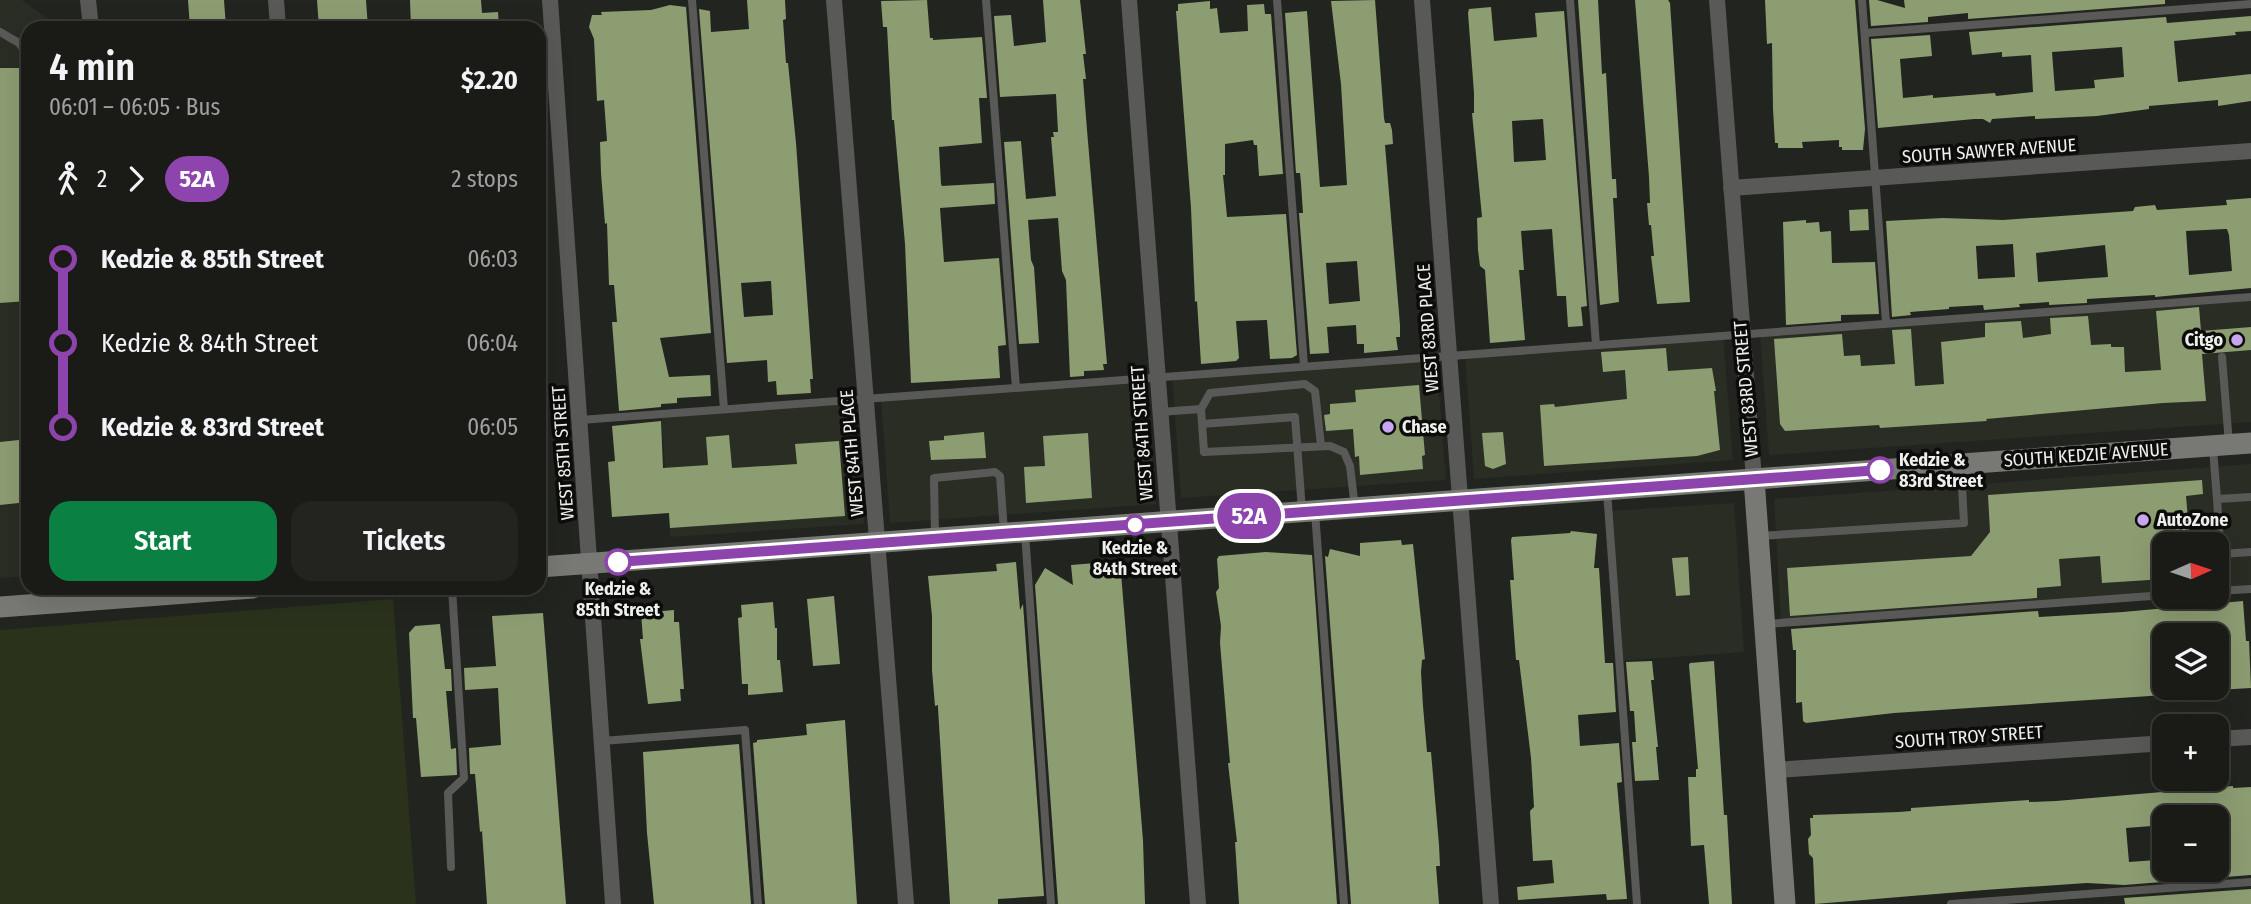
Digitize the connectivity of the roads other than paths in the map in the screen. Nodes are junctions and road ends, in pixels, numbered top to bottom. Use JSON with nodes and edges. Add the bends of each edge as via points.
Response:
{"nodes":[{"id":1,"x":88,"y":0,"type":"edge"},
{"id":2,"x":276,"y":0,"type":"edge"},
{"id":3,"x":550,"y":0,"type":"edge"},
{"id":4,"x":692,"y":0,"type":"edge"},
{"id":5,"x":834,"y":0,"type":"edge"},
{"id":6,"x":986,"y":0,"type":"edge"},
{"id":7,"x":1129,"y":0,"type":"edge"},
{"id":8,"x":1277,"y":0,"type":"edge"},
{"id":9,"x":1422,"y":0,"type":"edge"},
{"id":10,"x":1570,"y":0,"type":"edge"},
{"id":11,"x":1717,"y":0,"type":"edge"},
{"id":12,"x":1862,"y":0,"type":"edge"},
{"id":13,"x":2251,"y":4,"type":"edge"},
{"id":14,"x":90,"y":21,"type":"edge"},
{"id":15,"x":278,"y":21,"type":"edge"},
{"id":16,"x":0,"y":32,"type":"edge"},
{"id":17,"x":1865,"y":33,"type":"junction"},
{"id":18,"x":21,"y":46,"type":"edge"},
{"id":19,"x":2251,"y":151,"type":"edge"},
{"id":20,"x":1875,"y":178,"type":"junction"},
{"id":21,"x":1731,"y":188,"type":"junction"},
{"id":22,"x":2251,"y":297,"type":"edge"},
{"id":23,"x":1886,"y":323,"type":"junction"},
{"id":24,"x":1742,"y":334,"type":"junction"},
{"id":25,"x":1596,"y":345,"type":"junction"},
{"id":26,"x":1449,"y":356,"type":"junction"},
{"id":27,"x":2222,"y":357,"type":"dead end"},
{"id":28,"x":1304,"y":366,"type":"junction"},
{"id":29,"x":1157,"y":377,"type":"junction"},
{"id":30,"x":1016,"y":388,"type":"junction"},
{"id":31,"x":867,"y":398,"type":"junction"},
{"id":32,"x":723,"y":409,"type":"junction"},
{"id":33,"x":1201,"y":409,"type":"junction"},
{"id":34,"x":1160,"y":412,"type":"junction"},
{"id":35,"x":580,"y":420,"type":"junction"},
{"id":36,"x":1202,"y":424,"type":"junction"},
{"id":37,"x":2251,"y":443,"type":"edge"},
{"id":38,"x":2221,"y":445,"type":"junction"},
{"id":39,"x":1321,"y":446,"type":"junction"},
{"id":40,"x":1297,"y":447,"type":"junction"},
{"id":41,"x":1961,"y":464,"type":"junction"},
{"id":42,"x":1754,"y":479,"type":"junction"},
{"id":43,"x":1607,"y":491,"type":"junction"},
{"id":44,"x":2251,"y":497,"type":"edge"},
{"id":45,"x":2217,"y":499,"type":"junction"},
{"id":46,"x":1460,"y":501,"type":"junction"},
{"id":47,"x":1355,"y":509,"type":"junction"},
{"id":48,"x":1309,"y":512,"type":"junction"},
{"id":49,"x":1168,"y":522,"type":"junction"},
{"id":50,"x":2219,"y":532,"type":"edge"},
{"id":51,"x":1015,"y":533,"type":"junction"},
{"id":52,"x":1758,"y":536,"type":"junction"},
{"id":53,"x":936,"y":539,"type":"junction"},
{"id":54,"x":879,"y":543,"type":"junction"},
{"id":55,"x":2251,"y":552,"type":"edge"},
{"id":56,"x":2230,"y":553,"type":"edge"},
{"id":57,"x":590,"y":564,"type":"junction"},
{"id":58,"x":546,"y":567,"type":"edge"},
{"id":59,"x":2251,"y":589,"type":"edge"},
{"id":60,"x":2230,"y":590,"type":"edge"},
{"id":61,"x":67,"y":595,"type":"edge"},
{"id":62,"x":452,"y":595,"type":"edge"},
{"id":63,"x":2152,"y":596,"type":"edge"},
{"id":64,"x":0,"y":607,"type":"edge"},
{"id":65,"x":1765,"y":624,"type":"junction"},
{"id":66,"x":2251,"y":737,"type":"edge"},
{"id":67,"x":2229,"y":738,"type":"edge"},
{"id":68,"x":602,"y":741,"type":"junction"},
{"id":69,"x":2152,"y":744,"type":"edge"},
{"id":70,"x":1776,"y":770,"type":"junction"},
{"id":71,"x":451,"y":867,"type":"dead end"},
{"id":72,"x":2251,"y":882,"type":"edge"},
{"id":73,"x":613,"y":904,"type":"edge"},
{"id":74,"x":758,"y":904,"type":"edge"},
{"id":75,"x":906,"y":904,"type":"edge"},
{"id":76,"x":1051,"y":904,"type":"edge"},
{"id":77,"x":1198,"y":904,"type":"edge"},
{"id":78,"x":1343,"y":904,"type":"edge"},
{"id":79,"x":1491,"y":904,"type":"edge"},
{"id":80,"x":1637,"y":904,"type":"edge"},
{"id":81,"x":1785,"y":904,"type":"edge"},
{"id":82,"x":1951,"y":904,"type":"edge"}],
"edges":[{"from":1,"to":14,"type":"street"},
{"from":2,"to":15,"type":"street"},
{"from":3,"to":35,"type":"street","name":"WEST 85TH STREET"},
{"from":4,"to":32,"type":"lane"},
{"from":5,"to":31,"type":"street","name":"WEST 84TH PLACE"},
{"from":6,"to":30,"type":"lane"},
{"from":7,"to":29,"type":"street","name":"WEST 84TH STREET"},
{"from":8,"to":28,"type":"lane"},
{"from":9,"to":26,"type":"street","name":"WEST 83RD PLACE"},
{"from":10,"to":25,"type":"lane"},
{"from":11,"to":21,"type":"street","name":"WEST 83RD STREET"},
{"from":12,"to":17,"type":"lane"},
{"from":13,"to":17,"type":"lane"},
{"from":16,"to":18,"type":"lane"},
{"from":17,"to":20,"type":"lane"},
{"from":19,"to":20,"type":"street","name":"SOUTH SAWYER AVENUE"},
{"from":20,"to":21,"type":"street","name":"SOUTH SAWYER AVENUE"},
{"from":20,"to":23,"type":"lane"},
{"from":21,"to":24,"type":"street","name":"WEST 83RD STREET"},
{"from":22,"to":23,"type":"lane"},
{"from":23,"to":24,"type":"lane"},
{"from":24,"to":25,"type":"lane"},
{"from":24,"to":42,"type":"street","name":"WEST 83RD STREET"},
{"from":25,"to":26,"type":"lane"},
{"from":26,"to":28,"type":"lane"},
{"from":26,"to":46,"type":"street","name":"WEST 83RD PLACE"},
{"from":27,"to":38,"type":"lane"},
{"from":28,"to":29,"type":"lane"},
{"from":29,"to":30,"type":"lane"},
{"from":29,"to":34,"type":"street","name":"WEST 84TH STREET"},
{"from":30,"to":31,"type":"lane"},
{"from":31,"to":32,"type":"lane"},
{"from":31,"to":54,"type":"street","name":"WEST 84TH PLACE"},
{"from":32,"to":35,"type":"lane"},
{"from":33,"to":34,"type":"lane"},
{"from":33,"to":36,"type":"lane"},
{"from":33,"to":39,"type":"lane","via":[[1210,393],[1305,384],[1315,391]]},
{"from":34,"to":49,"type":"street","name":"WEST 84TH STREET"},
{"from":35,"to":57,"type":"street","name":"WEST 85TH STREET"},
{"from":36,"to":40,"type":"lane","via":[[1204,452]]},
{"from":36,"to":40,"type":"lane","via":[[1295,417]]},
{"from":37,"to":38,"type":"main road","name":"SOUTH KEDZIE AVENUE"},
{"from":38,"to":41,"type":"main road","name":"SOUTH KEDZIE AVENUE"},
{"from":38,"to":45,"type":"lane"},
{"from":39,"to":40,"type":"lane"},
{"from":39,"to":47,"type":"lane","via":[[1344,452]]},
{"from":40,"to":48,"type":"lane"},
{"from":41,"to":42,"type":"main road","name":"SOUTH KEDZIE AVENUE"},
{"from":41,"to":52,"type":"lane","via":[[1964,523]]},
{"from":42,"to":43,"type":"main road","name":"SOUTH KEDZIE AVENUE"},
{"from":42,"to":52,"type":"main road","name":"WEST 83RD STREET"},
{"from":43,"to":46,"type":"main road","name":"SOUTH KEDZIE AVENUE"},
{"from":43,"to":80,"type":"lane"},
{"from":44,"to":45,"type":"lane"},
{"from":45,"to":50,"type":"lane"},
{"from":46,"to":47,"type":"main road","name":"SOUTH KEDZIE AVENUE"},
{"from":46,"to":79,"type":"street","name":"WEST 83RD PLACE"},
{"from":47,"to":48,"type":"main road","name":"SOUTH KEDZIE AVENUE"},
{"from":48,"to":49,"type":"main road","name":"SOUTH KEDZIE AVENUE"},
{"from":48,"to":78,"type":"lane"},
{"from":49,"to":51,"type":"main road","name":"SOUTH KEDZIE AVENUE"},
{"from":49,"to":77,"type":"street","name":"WEST 84TH STREET"},
{"from":51,"to":53,"type":"main road","name":"SOUTH KEDZIE AVENUE"},
{"from":51,"to":53,"type":"lane","via":[[1000,476],[995,472],[934,478]]},
{"from":51,"to":76,"type":"lane"},
{"from":52,"to":65,"type":"main road","name":"WEST 83RD STREET"},
{"from":53,"to":54,"type":"main road","name":"SOUTH KEDZIE AVENUE"},
{"from":54,"to":57,"type":"main road","name":"SOUTH KEDZIE AVENUE"},
{"from":54,"to":75,"type":"street","name":"WEST 84TH PLACE"},
{"from":55,"to":56,"type":"lane"},
{"from":57,"to":58,"type":"main road","name":"SOUTH KEDZIE AVENUE"},
{"from":57,"to":68,"type":"street","name":"WEST 85TH STREET"},
{"from":59,"to":60,"type":"lane"},
{"from":61,"to":64,"type":"main road"},
{"from":62,"to":71,"type":"lane","via":[[464,778],[448,793]]},
{"from":63,"to":65,"type":"lane"},
{"from":65,"to":70,"type":"main road","name":"WEST 83RD STREET"},
{"from":66,"to":67,"type":"street"},
{"from":68,"to":73,"type":"street","name":"WEST 85TH STREET"},
{"from":68,"to":74,"type":"lane","via":[[745,730]]},
{"from":69,"to":70,"type":"street","name":"SOUTH TROY STREET"},
{"from":70,"to":81,"type":"main road","name":"WEST 83RD STREET"},
{"from":72,"to":82,"type":"lane"}]}
